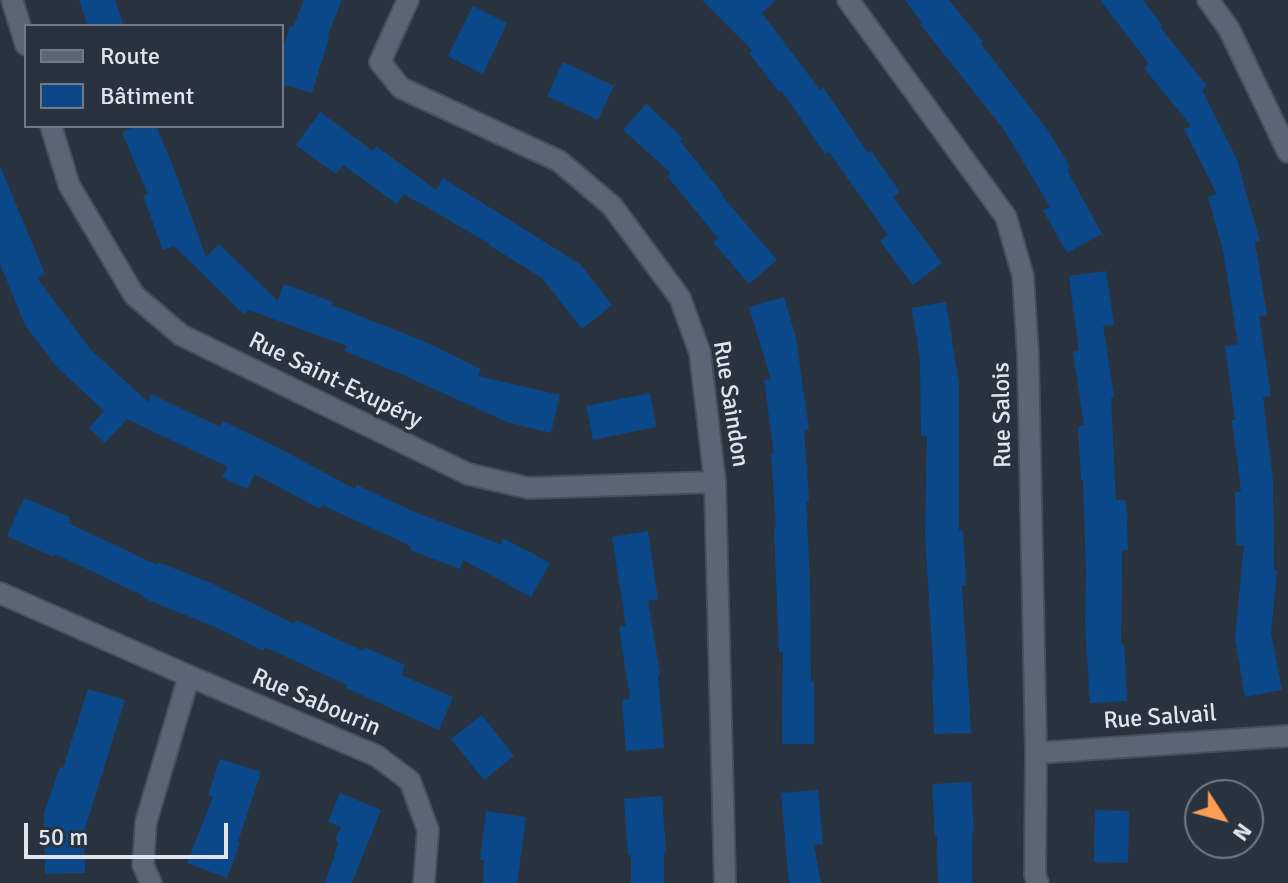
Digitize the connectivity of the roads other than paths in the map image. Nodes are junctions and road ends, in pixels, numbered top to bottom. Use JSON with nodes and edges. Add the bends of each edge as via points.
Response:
{"nodes":[{"id":1,"x":12,"y":0,"type":"edge"},
{"id":2,"x":408,"y":0,"type":"edge"},
{"id":3,"x":848,"y":0,"type":"edge"},
{"id":4,"x":1208,"y":0,"type":"edge"},
{"id":5,"x":24,"y":39,"type":"edge"},
{"id":6,"x":52,"y":128,"type":"edge"},
{"id":7,"x":1288,"y":152,"type":"edge"},
{"id":8,"x":715,"y":482,"type":"junction"},
{"id":9,"x":0,"y":593,"type":"edge"},
{"id":10,"x":189,"y":676,"type":"junction"},
{"id":11,"x":1288,"y":736,"type":"edge"},
{"id":12,"x":1036,"y":753,"type":"junction"},
{"id":13,"x":151,"y":883,"type":"edge"},
{"id":14,"x":424,"y":883,"type":"edge"},
{"id":15,"x":725,"y":883,"type":"edge"},
{"id":16,"x":1038,"y":883,"type":"edge"}],
"edges":[{"from":1,"to":5,"type":"street"},
{"from":2,"to":8,"type":"street","name":"Rue Saindon","via":[[380,62],[401,88],[559,161],[612,206],[680,298],[700,353]]},
{"from":3,"to":12,"type":"street","name":"Rue Salois","via":[[1006,217],[1023,276]]},
{"from":4,"to":7,"type":"street","via":[[1229,29]]},
{"from":6,"to":8,"type":"street","name":"Rue Saint-Exupéry","via":[[69,185],[134,295],[181,335],[468,474],[528,488]]},
{"from":8,"to":15,"type":"street","name":"Rue Saindon"},
{"from":9,"to":10,"type":"street","name":"Rue Sabourin"},
{"from":10,"to":13,"type":"street","via":[[146,822],[143,865]]},
{"from":10,"to":14,"type":"street","name":"Rue Sabourin","via":[[377,756],[410,781],[428,830]]},
{"from":11,"to":12,"type":"street","name":"Rue Salvail"},
{"from":12,"to":16,"type":"street","name":"Rue Salois"}]}
